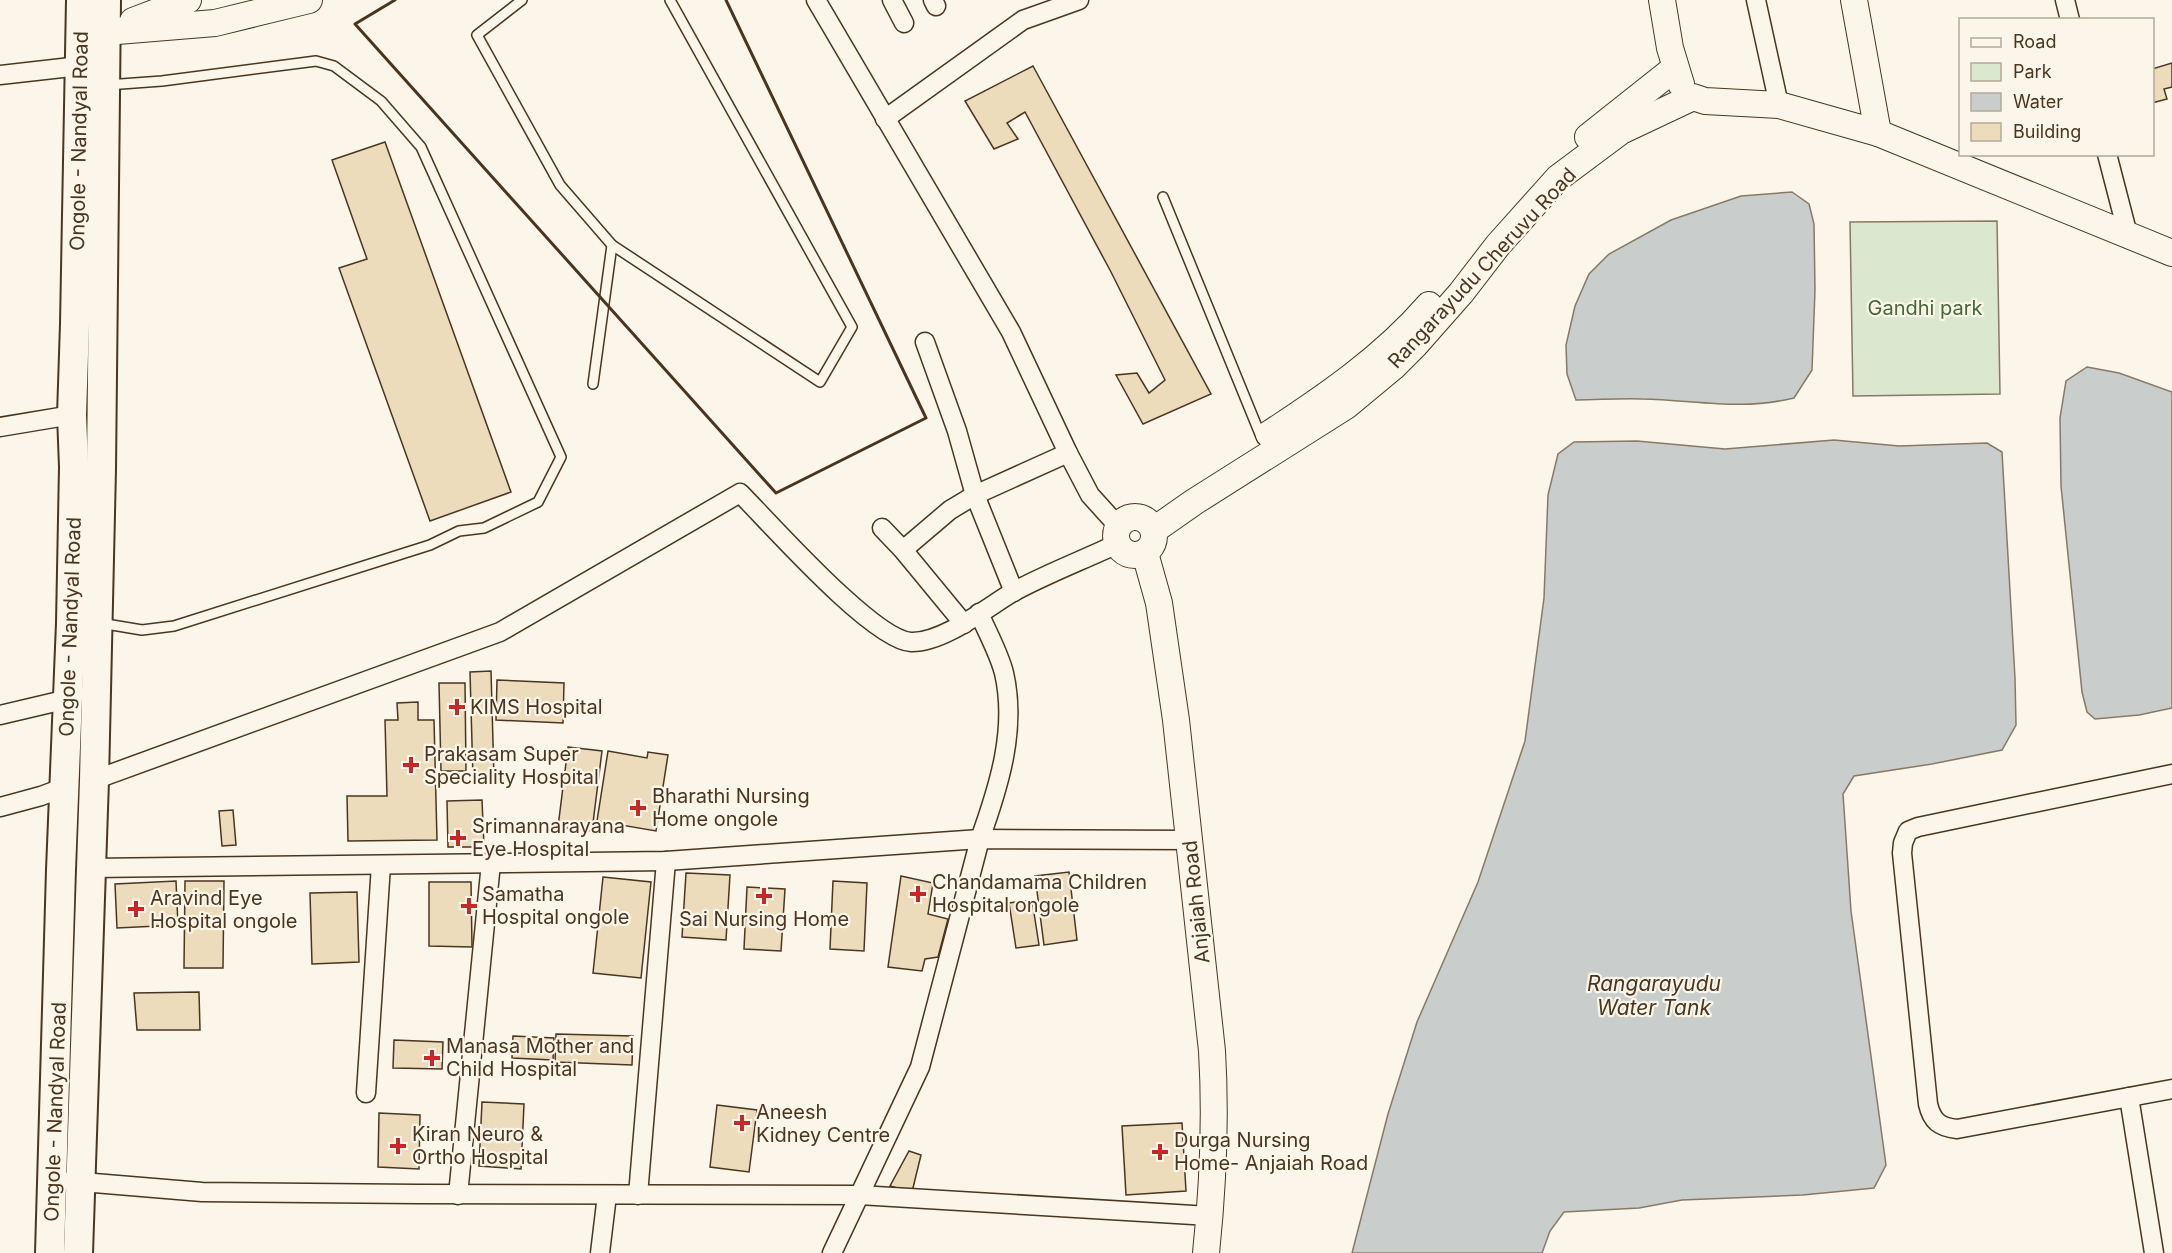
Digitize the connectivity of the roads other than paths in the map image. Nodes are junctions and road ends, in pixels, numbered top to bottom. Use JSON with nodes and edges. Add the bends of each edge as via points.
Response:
{"nodes":[{"id":1,"x":81,"y":0,"type":"edge"},
{"id":2,"x":105,"y":0,"type":"edge"},
{"id":3,"x":188,"y":0,"type":"edge"},
{"id":4,"x":309,"y":0,"type":"edge"},
{"id":5,"x":522,"y":0,"type":"edge"},
{"id":6,"x":670,"y":0,"type":"edge"},
{"id":7,"x":816,"y":0,"type":"edge"},
{"id":8,"x":892,"y":0,"type":"edge"},
{"id":9,"x":1079,"y":0,"type":"edge"},
{"id":10,"x":1662,"y":0,"type":"edge"},
{"id":11,"x":1756,"y":0,"type":"edge"},
{"id":12,"x":1854,"y":0,"type":"edge"},
{"id":13,"x":2065,"y":0,"type":"edge"},
{"id":14,"x":2070,"y":18,"type":"edge"},
{"id":15,"x":904,"y":23,"type":"dead end"},
{"id":16,"x":93,"y":33,"type":"junction"},
{"id":17,"x":1675,"y":68,"type":"junction"},
{"id":18,"x":0,"y":75,"type":"edge"},
{"id":19,"x":92,"y":79,"type":"junction"},
{"id":20,"x":1693,"y":98,"type":"junction"},
{"id":21,"x":1779,"y":105,"type":"junction"},
{"id":22,"x":885,"y":119,"type":"junction"},
{"id":23,"x":1878,"y":133,"type":"junction"},
{"id":24,"x":2108,"y":156,"type":"edge"},
{"id":25,"x":1163,"y":197,"type":"dead end"},
{"id":26,"x":2128,"y":235,"type":"junction"},
{"id":27,"x":612,"y":245,"type":"junction"},
{"id":28,"x":2172,"y":253,"type":"edge"},
{"id":29,"x":925,"y":342,"type":"dead end"},
{"id":30,"x":593,"y":384,"type":"dead end"},
{"id":31,"x":72,"y":415,"type":"junction"},
{"id":32,"x":0,"y":426,"type":"edge"},
{"id":33,"x":1262,"y":439,"type":"junction"},
{"id":34,"x":1068,"y":453,"type":"junction"},
{"id":35,"x":975,"y":495,"type":"junction"},
{"id":36,"x":882,"y":528,"type":"dead end"},
{"id":37,"x":1135,"y":534,"type":"junction"},
{"id":38,"x":903,"y":550,"type":"junction"},
{"id":39,"x":1014,"y":592,"type":"junction"},
{"id":40,"x":979,"y":613,"type":"junction"},
{"id":41,"x":84,"y":623,"type":"junction"},
{"id":42,"x":964,"y":624,"type":"junction"},
{"id":43,"x":68,"y":699,"type":"junction"},
{"id":44,"x":0,"y":715,"type":"edge"},
{"id":45,"x":2172,"y":774,"type":"edge"},
{"id":46,"x":93,"y":780,"type":"junction"},
{"id":47,"x":65,"y":787,"type":"junction"},
{"id":48,"x":0,"y":807,"type":"edge"},
{"id":49,"x":980,"y":839,"type":"junction"},
{"id":50,"x":1189,"y":840,"type":"junction"},
{"id":51,"x":666,"y":861,"type":"junction"},
{"id":52,"x":491,"y":863,"type":"junction"},
{"id":53,"x":381,"y":865,"type":"junction"},
{"id":54,"x":91,"y":868,"type":"junction"},
{"id":55,"x":2172,"y":1089,"type":"edge"},
{"id":56,"x":366,"y":1093,"type":"dead end"},
{"id":57,"x":2129,"y":1097,"type":"junction"},
{"id":58,"x":67,"y":1180,"type":"junction"},
{"id":59,"x":458,"y":1195,"type":"junction"},
{"id":60,"x":607,"y":1195,"type":"junction"},
{"id":61,"x":638,"y":1195,"type":"junction"},
{"id":62,"x":859,"y":1195,"type":"junction"},
{"id":63,"x":1210,"y":1216,"type":"junction"},
{"id":64,"x":50,"y":1253,"type":"edge"},
{"id":65,"x":78,"y":1253,"type":"edge"},
{"id":66,"x":600,"y":1253,"type":"edge"},
{"id":67,"x":832,"y":1253,"type":"edge"},
{"id":68,"x":1206,"y":1253,"type":"edge"},
{"id":69,"x":2154,"y":1253,"type":"edge"}],
"edges":[{"from":1,"to":16,"type":"main road","name":"Ongole - Nandyal Road"},
{"from":2,"to":16,"type":"main road","name":"Ongole - Nandyal Road"},
{"from":3,"to":16,"type":"street"},
{"from":4,"to":16,"type":"street","via":[[215,23]]},
{"from":5,"to":27,"type":"lane","via":[[477,35],[560,185]]},
{"from":6,"to":27,"type":"lane","via":[[852,327],[820,382]]},
{"from":7,"to":22,"type":"street"},
{"from":8,"to":15,"type":"street"},
{"from":9,"to":22,"type":"street","via":[[1023,20]]},
{"from":10,"to":17,"type":"street"},
{"from":11,"to":21,"type":"street"},
{"from":12,"to":23,"type":"street"},
{"from":13,"to":14,"type":"street"},
{"from":16,"to":19,"type":"main road","name":"Ongole - Nandyal Road"},
{"from":17,"to":20,"type":"street","via":[[1681,84]]},
{"from":17,"to":33,"type":"street","via":[[1556,165],[1416,320],[1346,381]]},
{"from":18,"to":19,"type":"street"},
{"from":19,"to":31,"type":"main road","name":"Ongole - Nandyal Road"},
{"from":19,"to":41,"type":"main road","name":"Ongole - Nandyal Road","via":[[101,469]]},
{"from":19,"to":41,"type":"lane","via":[[162,81],[316,61],[334,66],[381,101],[421,147],[561,457],[538,502],[484,528],[459,531],[430,545],[174,626],[142,630]]},
{"from":20,"to":21,"type":"street"},
{"from":20,"to":37,"type":"street","name":"Rangarayudu Cheruvu Road","via":[[1621,131],[1558,178],[1416,344],[1346,406],[1194,502]]},
{"from":21,"to":23,"type":"street"},
{"from":22,"to":34,"type":"street","via":[[1011,333]]},
{"from":23,"to":26,"type":"street"},
{"from":24,"to":26,"type":"street"},
{"from":25,"to":33,"type":"lane"},
{"from":26,"to":28,"type":"street"},
{"from":27,"to":30,"type":"lane"},
{"from":29,"to":35,"type":"street"},
{"from":31,"to":32,"type":"street"},
{"from":31,"to":41,"type":"main road","name":"Ongole - Nandyal Road"},
{"from":33,"to":37,"type":"street"},
{"from":34,"to":35,"type":"street"},
{"from":34,"to":37,"type":"street","via":[[1090,495]]},
{"from":35,"to":38,"type":"street","via":[[950,510]]},
{"from":35,"to":39,"type":"street"},
{"from":36,"to":38,"type":"street"},
{"from":37,"to":39,"type":"street"},
{"from":37,"to":50,"type":"street","name":"Anjaiah Road","via":[[1159,603]]},
{"from":38,"to":42,"type":"street"},
{"from":39,"to":40,"type":"street"},
{"from":40,"to":42,"type":"street"},
{"from":40,"to":49,"type":"street","via":[[1004,672],[1009,719],[1003,765]]},
{"from":41,"to":43,"type":"main road","name":"Ongole - Nandyal Road"},
{"from":41,"to":46,"type":"main road","name":"Ongole - Nandyal Road"},
{"from":42,"to":46,"type":"street","via":[[927,640],[910,642],[887,633],[852,606],[740,493],[500,632]]},
{"from":43,"to":44,"type":"street"},
{"from":43,"to":47,"type":"main road","name":"Ongole - Nandyal Road"},
{"from":45,"to":57,"type":"street","via":[[1918,827],[1908,831],[1902,843],[1928,1104],[1936,1123],[1957,1129]]},
{"from":46,"to":54,"type":"main road","name":"Ongole - Nandyal Road"},
{"from":47,"to":48,"type":"street"},
{"from":47,"to":58,"type":"main road","name":"Ongole - Nandyal Road","via":[[61,870]]},
{"from":49,"to":50,"type":"street"},
{"from":49,"to":51,"type":"street"},
{"from":49,"to":62,"type":"street","via":[[920,1067]]},
{"from":50,"to":63,"type":"street","name":"Anjaiah Road","via":[[1212,1051]]},
{"from":51,"to":52,"type":"street"},
{"from":51,"to":61,"type":"street"},
{"from":52,"to":53,"type":"street"},
{"from":52,"to":59,"type":"street"},
{"from":53,"to":54,"type":"street"},
{"from":53,"to":56,"type":"street"},
{"from":54,"to":58,"type":"main road","name":"Ongole - Nandyal Road"},
{"from":55,"to":57,"type":"street"},
{"from":57,"to":69,"type":"street"},
{"from":58,"to":59,"type":"street","via":[[202,1192]]},
{"from":58,"to":64,"type":"main road","name":"Ongole - Nandyal Road"},
{"from":58,"to":65,"type":"main road","name":"Ongole - Nandyal Road"},
{"from":59,"to":60,"type":"street"},
{"from":60,"to":61,"type":"street"},
{"from":60,"to":66,"type":"street"},
{"from":61,"to":62,"type":"street"},
{"from":62,"to":63,"type":"street"},
{"from":62,"to":67,"type":"street"},
{"from":63,"to":68,"type":"street","name":"Anjaiah Road"}]}
